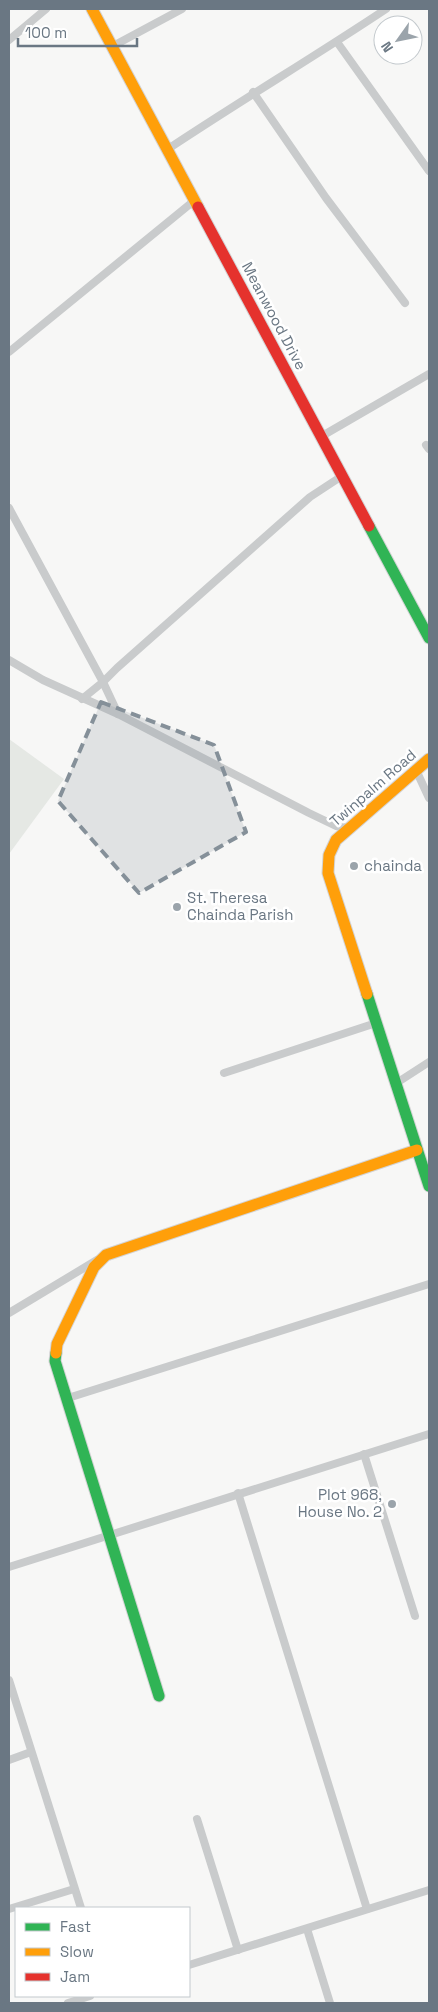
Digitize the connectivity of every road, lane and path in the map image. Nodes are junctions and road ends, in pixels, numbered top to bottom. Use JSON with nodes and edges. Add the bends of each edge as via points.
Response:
{"nodes":[{"id":1,"x":46,"y":9,"type":"edge"},
{"id":2,"x":92,"y":9,"type":"edge"},
{"id":3,"x":182,"y":9,"type":"edge"},
{"id":4,"x":386,"y":9,"type":"edge"},
{"id":5,"x":9,"y":40,"type":"edge"},
{"id":6,"x":337,"y":42,"type":"junction"},
{"id":7,"x":113,"y":46,"type":"junction"},
{"id":8,"x":253,"y":92,"type":"junction"},
{"id":9,"x":168,"y":149,"type":"junction"},
{"id":10,"x":429,"y":171,"type":"edge"},
{"id":11,"x":195,"y":200,"type":"junction"},
{"id":12,"x":405,"y":303,"type":"dead end"},
{"id":13,"x":9,"y":352,"type":"edge"},
{"id":14,"x":429,"y":374,"type":"edge"},
{"id":15,"x":322,"y":436,"type":"junction"},
{"id":16,"x":342,"y":476,"type":"junction"},
{"id":17,"x":9,"y":508,"type":"edge"},
{"id":18,"x":429,"y":638,"type":"edge"},
{"id":19,"x":9,"y":660,"type":"edge"},
{"id":20,"x":103,"y":682,"type":"junction"},
{"id":21,"x":82,"y":698,"type":"junction"},
{"id":22,"x":118,"y":714,"type":"junction"},
{"id":23,"x":429,"y":759,"type":"edge"},
{"id":24,"x":416,"y":770,"type":"junction"},
{"id":25,"x":429,"y":798,"type":"edge"},
{"id":26,"x":348,"y":828,"type":"junction"},
{"id":27,"x":376,"y":1022,"type":"junction"},
{"id":28,"x":429,"y":1062,"type":"edge"},
{"id":29,"x":224,"y":1073,"type":"dead end"},
{"id":30,"x":395,"y":1084,"type":"junction"},
{"id":31,"x":417,"y":1150,"type":"junction"},
{"id":32,"x":429,"y":1184,"type":"edge"},
{"id":33,"x":110,"y":1252,"type":"junction"},
{"id":34,"x":429,"y":1284,"type":"edge"},
{"id":35,"x":9,"y":1313,"type":"edge"},
{"id":36,"x":68,"y":1398,"type":"junction"},
{"id":37,"x":429,"y":1434,"type":"edge"},
{"id":38,"x":364,"y":1454,"type":"junction"},
{"id":39,"x":238,"y":1493,"type":"junction"},
{"id":40,"x":110,"y":1534,"type":"junction"},
{"id":41,"x":9,"y":1567,"type":"edge"},
{"id":42,"x":415,"y":1616,"type":"dead end"},
{"id":43,"x":9,"y":1680,"type":"edge"},
{"id":44,"x":159,"y":1696,"type":"dead end"},
{"id":45,"x":31,"y":1752,"type":"junction"},
{"id":46,"x":9,"y":1760,"type":"edge"},
{"id":47,"x":197,"y":1819,"type":"dead end"},
{"id":48,"x":74,"y":1888,"type":"junction"},
{"id":49,"x":429,"y":1890,"type":"edge"},
{"id":50,"x":15,"y":1907,"type":"edge"},
{"id":51,"x":81,"y":1907,"type":"edge"},
{"id":52,"x":367,"y":1909,"type":"junction"},
{"id":53,"x":307,"y":1929,"type":"junction"},
{"id":54,"x":238,"y":1950,"type":"junction"},
{"id":55,"x":190,"y":1965,"type":"edge"},
{"id":56,"x":87,"y":1997,"type":"edge"},
{"id":57,"x":68,"y":2003,"type":"edge"},
{"id":58,"x":330,"y":2003,"type":"edge"}],
"edges":[{"from":1,"to":5,"type":"street"},
{"from":2,"to":7,"type":"street","name":"Meanwood Drive"},
{"from":3,"to":7,"type":"street"},
{"from":4,"to":6,"type":"street"},
{"from":6,"to":8,"type":"street"},
{"from":6,"to":10,"type":"street"},
{"from":7,"to":9,"type":"street","name":"Meanwood Drive"},
{"from":8,"to":9,"type":"street"},
{"from":8,"to":12,"type":"street","via":[[326,198]]},
{"from":9,"to":11,"type":"street","name":"Meanwood Drive"},
{"from":11,"to":13,"type":"street"},
{"from":11,"to":15,"type":"street","name":"Meanwood Drive"},
{"from":14,"to":15,"type":"street"},
{"from":15,"to":16,"type":"street","name":"Meanwood Drive"},
{"from":16,"to":18,"type":"street","name":"Meanwood Drive"},
{"from":16,"to":20,"type":"street","via":[[310,497]]},
{"from":17,"to":20,"type":"street"},
{"from":19,"to":21,"type":"street"},
{"from":20,"to":21,"type":"street"},
{"from":20,"to":22,"type":"street"},
{"from":21,"to":22,"type":"street"},
{"from":22,"to":26,"type":"street","via":[[309,813]]},
{"from":23,"to":24,"type":"street","name":"Twinpalm Road"},
{"from":24,"to":25,"type":"street"},
{"from":24,"to":26,"type":"street","name":"Twinpalm Road"},
{"from":26,"to":27,"type":"street","name":"Twinpalm Road","via":[[328,852],[326,863]]},
{"from":27,"to":29,"type":"street"},
{"from":27,"to":30,"type":"street"},
{"from":28,"to":30,"type":"street"},
{"from":30,"to":31,"type":"street"},
{"from":31,"to":32,"type":"street"},
{"from":31,"to":33,"type":"street"},
{"from":33,"to":35,"type":"street"},
{"from":33,"to":36,"type":"street","via":[[94,1267],[56,1344],[55,1360]]},
{"from":34,"to":36,"type":"street"},
{"from":36,"to":40,"type":"street"},
{"from":37,"to":38,"type":"street"},
{"from":38,"to":39,"type":"street"},
{"from":38,"to":42,"type":"street"},
{"from":39,"to":40,"type":"street"},
{"from":39,"to":52,"type":"street"},
{"from":40,"to":41,"type":"street"},
{"from":40,"to":44,"type":"street"},
{"from":43,"to":45,"type":"street"},
{"from":45,"to":46,"type":"street"},
{"from":45,"to":48,"type":"street"},
{"from":47,"to":54,"type":"street"},
{"from":48,"to":50,"type":"street"},
{"from":48,"to":51,"type":"street"},
{"from":49,"to":52,"type":"street"},
{"from":52,"to":53,"type":"street"},
{"from":53,"to":54,"type":"street"},
{"from":53,"to":58,"type":"street"},
{"from":54,"to":55,"type":"street"},
{"from":56,"to":57,"type":"street"}]}
